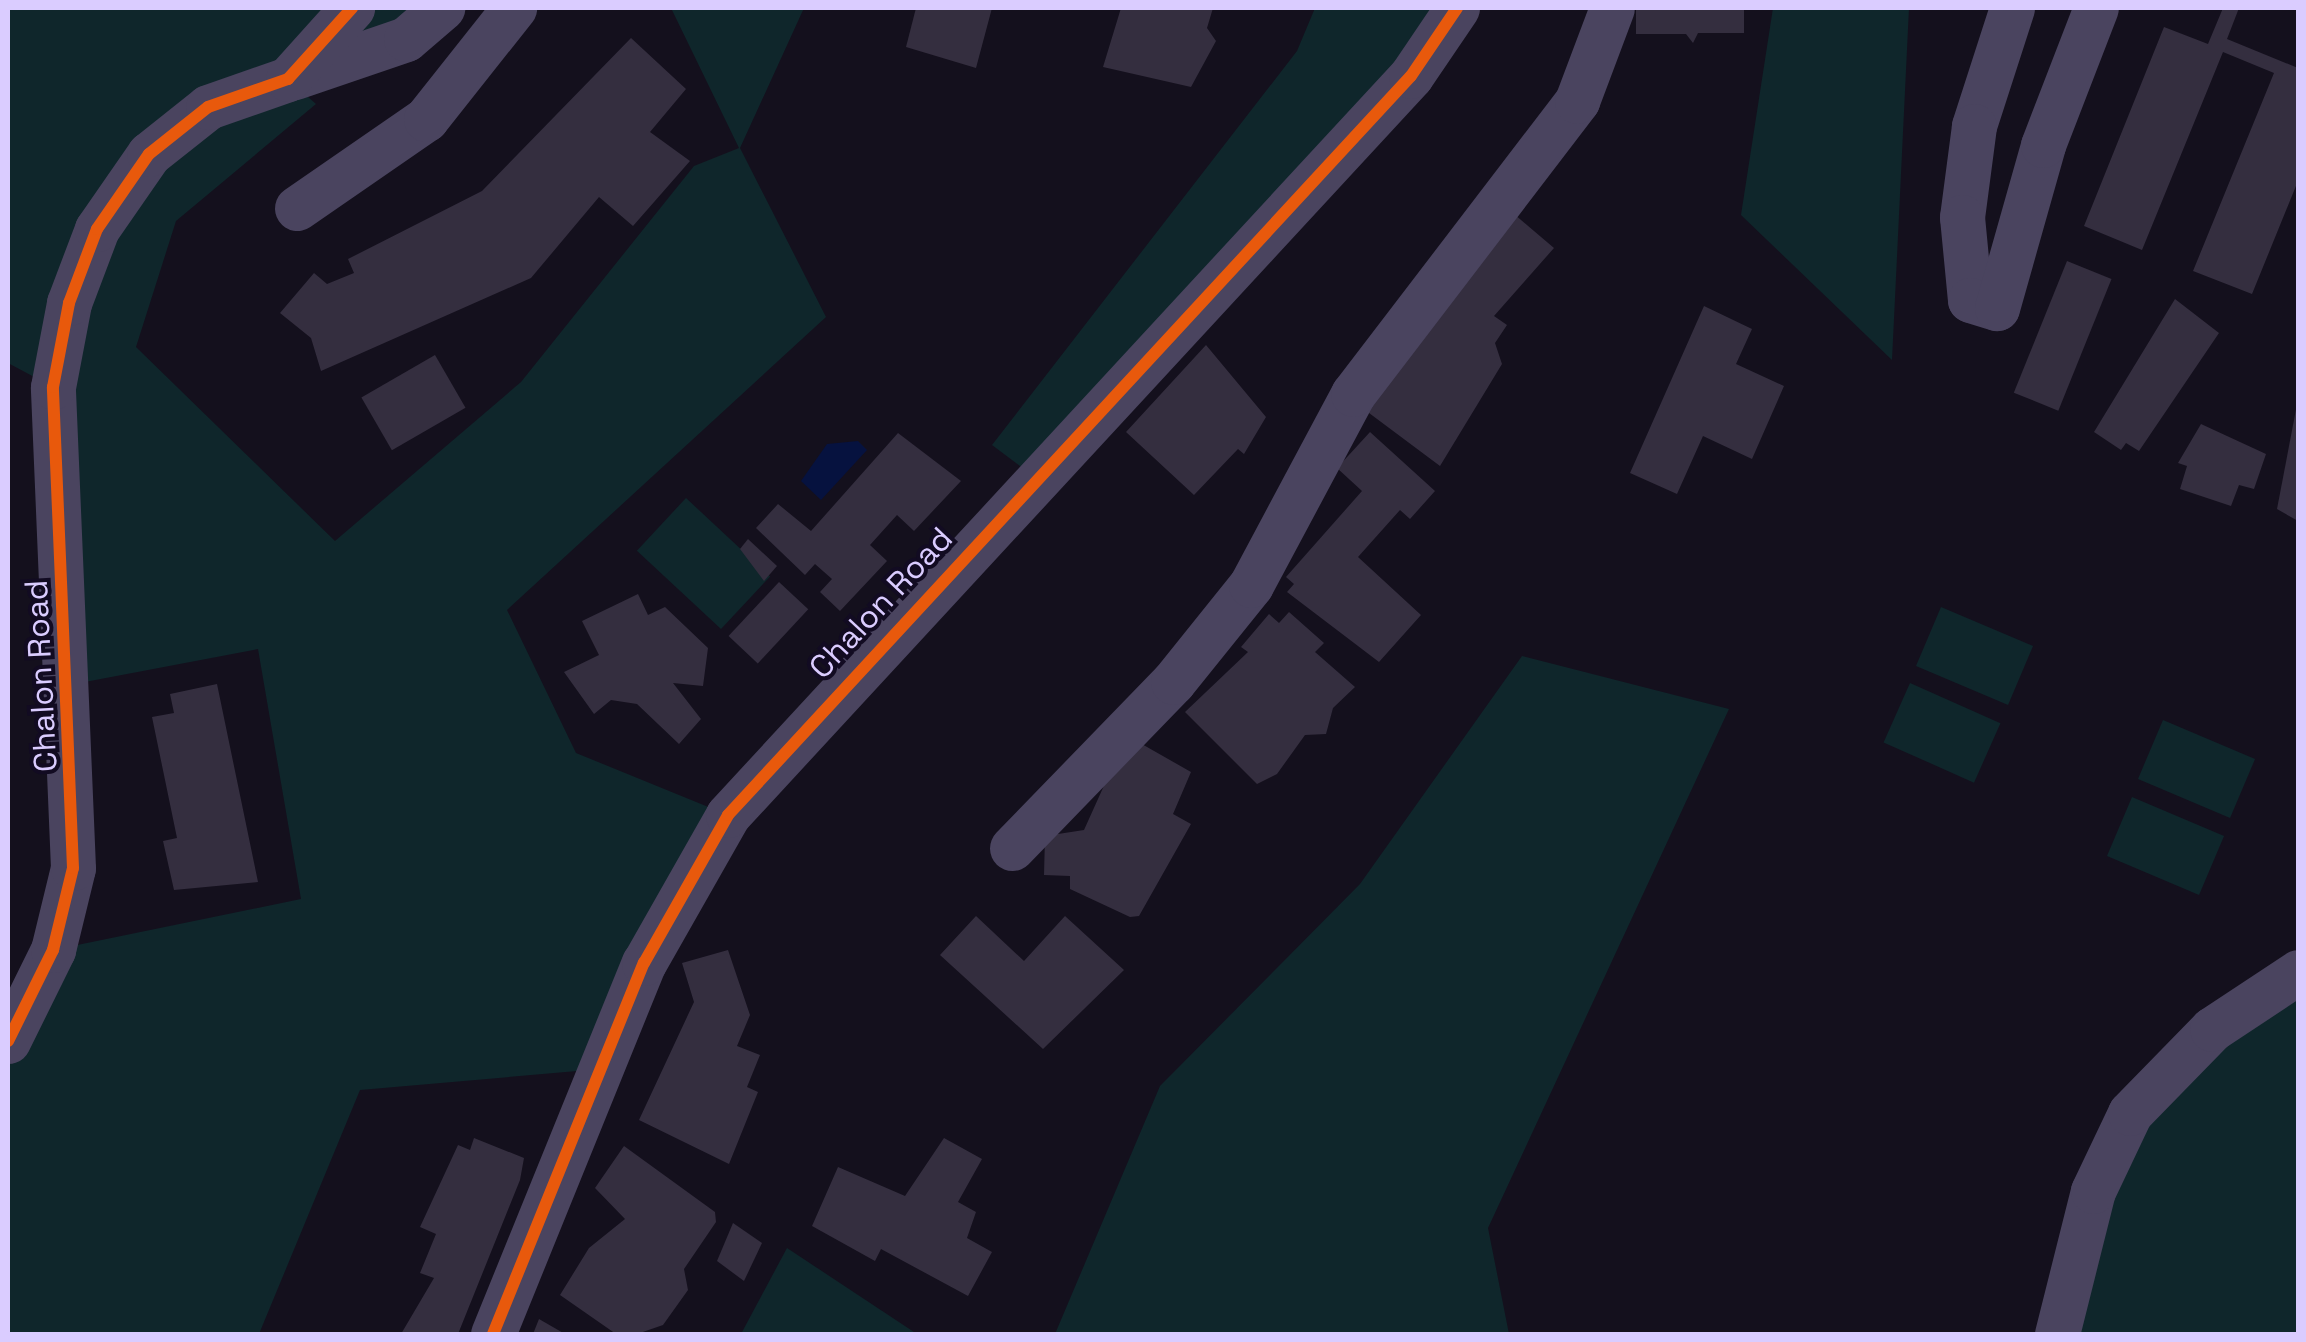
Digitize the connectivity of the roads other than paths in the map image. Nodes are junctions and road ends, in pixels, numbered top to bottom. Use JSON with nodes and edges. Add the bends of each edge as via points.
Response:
{"nodes":[{"id":1,"x":352,"y":8,"type":"edge"},
{"id":2,"x":442,"y":8,"type":"edge"},
{"id":3,"x":514,"y":8,"type":"edge"},
{"id":4,"x":1457,"y":8,"type":"edge"},
{"id":5,"x":1612,"y":8,"type":"edge"},
{"id":6,"x":2012,"y":8,"type":"edge"},
{"id":7,"x":2096,"y":8,"type":"edge"},
{"id":8,"x":288,"y":79,"type":"junction"},
{"id":9,"x":1968,"y":169,"type":"junction"},
{"id":10,"x":2030,"y":189,"type":"junction"},
{"id":11,"x":297,"y":208,"type":"dead end"},
{"id":12,"x":1012,"y":848,"type":"dead end"},
{"id":13,"x":2298,"y":972,"type":"edge"},
{"id":14,"x":8,"y":1041,"type":"edge"},
{"id":15,"x":493,"y":1334,"type":"edge"},
{"id":16,"x":2057,"y":1334,"type":"edge"}],
"edges":[{"from":1,"to":8,"type":"street","name":"Chalon Road"},
{"from":2,"to":8,"type":"street","via":[[390,46]]},
{"from":3,"to":11,"type":"street","via":[[426,119]]},
{"from":4,"to":15,"type":"street","name":"Chalon Road","via":[[1411,76],[728,815],[644,963]]},
{"from":5,"to":12,"type":"street","via":[[1577,101],[1353,394],[1251,584],[1173,682]]},
{"from":6,"to":9,"type":"street"},
{"from":7,"to":10,"type":"street"},
{"from":8,"to":14,"type":"street","name":"Chalon Road","via":[[208,107],[150,154],[97,229],[69,303],[54,387],[72,868],[53,950]]},
{"from":9,"to":10,"type":"street"},
{"from":9,"to":10,"type":"street","via":[[1970,300],[1998,308]]},
{"from":13,"to":16,"type":"street","via":[[2212,1029],[2130,1113],[2093,1191]]}]}
